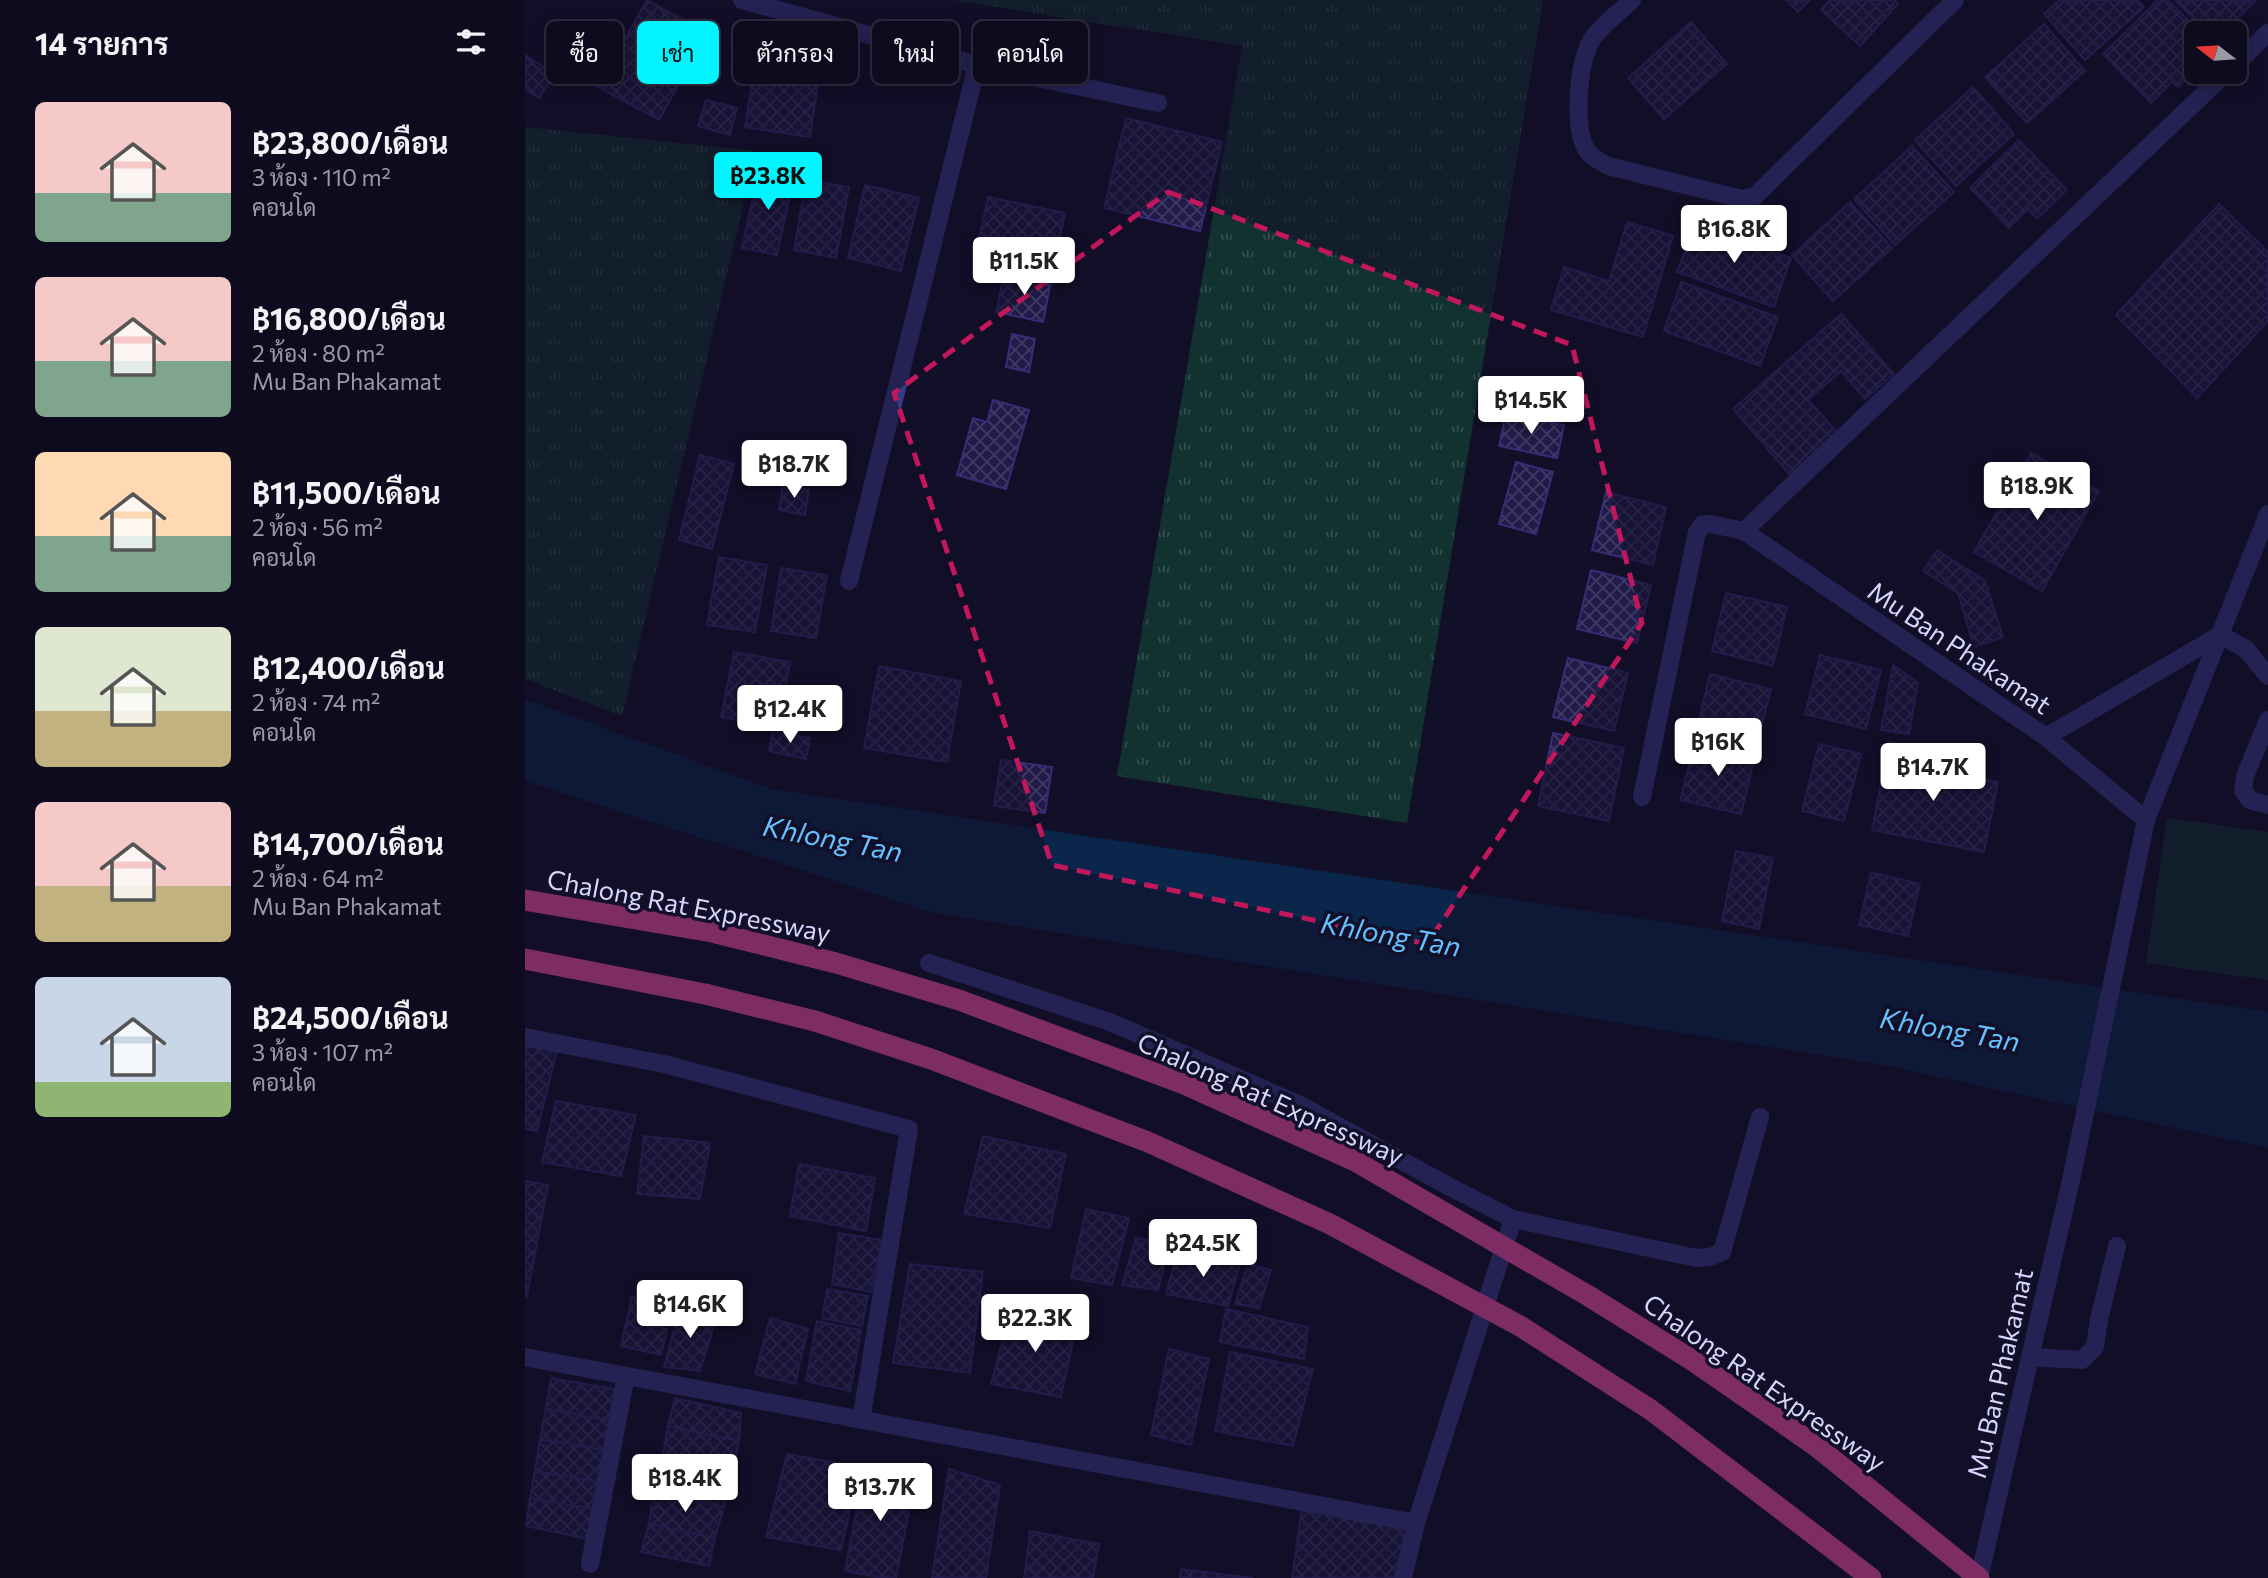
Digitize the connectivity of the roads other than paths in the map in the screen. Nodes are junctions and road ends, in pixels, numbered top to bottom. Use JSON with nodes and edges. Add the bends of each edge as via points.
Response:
{"nodes":[{"id":1,"x":743,"y":0,"type":"edge"},
{"id":2,"x":1632,"y":0,"type":"edge"},
{"id":3,"x":1955,"y":0,"type":"edge"},
{"id":4,"x":2268,"y":33,"type":"edge"},
{"id":5,"x":2247,"y":53,"type":"edge"},
{"id":6,"x":973,"y":64,"type":"edge"},
{"id":7,"x":973,"y":81,"type":"edge"},
{"id":8,"x":1068,"y":84,"type":"edge"},
{"id":9,"x":2214,"y":84,"type":"edge"},
{"id":10,"x":1158,"y":103,"type":"dead end"},
{"id":11,"x":2268,"y":514,"type":"edge"},
{"id":12,"x":1744,"y":531,"type":"junction"},
{"id":13,"x":849,"y":581,"type":"dead end"},
{"id":14,"x":2220,"y":635,"type":"junction"},
{"id":15,"x":2268,"y":676,"type":"edge"},
{"id":16,"x":2268,"y":720,"type":"edge"},
{"id":17,"x":2046,"y":737,"type":"junction"},
{"id":18,"x":1642,"y":797,"type":"dead end"},
{"id":19,"x":2268,"y":804,"type":"edge"},
{"id":20,"x":2146,"y":820,"type":"junction"},
{"id":21,"x":525,"y":900,"type":"edge"},
{"id":22,"x":525,"y":959,"type":"edge"},
{"id":23,"x":929,"y":963,"type":"dead end"},
{"id":24,"x":525,"y":1037,"type":"edge"},
{"id":25,"x":1760,"y":1117,"type":"dead end"},
{"id":26,"x":1513,"y":1219,"type":"junction"},
{"id":27,"x":2117,"y":1246,"type":"dead end"},
{"id":28,"x":525,"y":1357,"type":"edge"},
{"id":29,"x":2030,"y":1357,"type":"junction"},
{"id":30,"x":626,"y":1376,"type":"junction"},
{"id":31,"x":861,"y":1420,"type":"junction"},
{"id":32,"x":1416,"y":1523,"type":"junction"},
{"id":33,"x":590,"y":1564,"type":"dead end"},
{"id":34,"x":1403,"y":1578,"type":"edge"},
{"id":35,"x":1871,"y":1578,"type":"edge"},
{"id":36,"x":1979,"y":1578,"type":"edge"}],
"edges":[{"from":1,"to":6,"type":"street"},
{"from":2,"to":3,"type":"street","via":[[1593,38],[1581,65],[1578,128],[1585,148],[1608,166],[1742,199],[1754,197]]},
{"from":4,"to":5,"type":"street"},
{"from":7,"to":13,"type":"street"},
{"from":8,"to":10,"type":"street"},
{"from":9,"to":12,"type":"street"},
{"from":11,"to":14,"type":"street"},
{"from":12,"to":17,"type":"street","name":"Mu Ban Phakamat"},
{"from":12,"to":18,"type":"street","name":"Mu Ban Phakamat","via":[[1711,524],[1703,524],[1697,531]]},
{"from":14,"to":15,"type":"street","via":[[2246,649]]},
{"from":14,"to":17,"type":"street","name":"Mu Ban Phakamat"},
{"from":14,"to":20,"type":"street","name":"Mu Ban Phakamat"},
{"from":16,"to":19,"type":"street","via":[[2243,792],[2250,800]]},
{"from":17,"to":20,"type":"street"},
{"from":20,"to":29,"type":"street","name":"Mu Ban Phakamat"},
{"from":21,"to":36,"type":"highway","name":"Chalong Rat Expressway","bridge":true,"via":[[712,932],[959,1000],[1184,1084],[1355,1161],[1692,1360],[1816,1446]]},
{"from":22,"to":35,"type":"highway","bridge":true,"via":[[803,1018],[931,1059],[1148,1142],[1330,1224],[1520,1326],[1651,1410]]},
{"from":23,"to":26,"type":"street","via":[[1110,1021],[1298,1104]]},
{"from":24,"to":31,"type":"street","via":[[664,1064],[909,1129]]},
{"from":25,"to":26,"type":"street","via":[[1722,1252],[1710,1258]]},
{"from":26,"to":32,"type":"street"},
{"from":27,"to":29,"type":"street","via":[[2095,1347],[2082,1360]]},
{"from":28,"to":30,"type":"street"},
{"from":29,"to":36,"type":"street","name":"Mu Ban Phakamat"},
{"from":30,"to":31,"type":"street"},
{"from":30,"to":33,"type":"street"},
{"from":31,"to":32,"type":"street"},
{"from":32,"to":34,"type":"street"}]}
